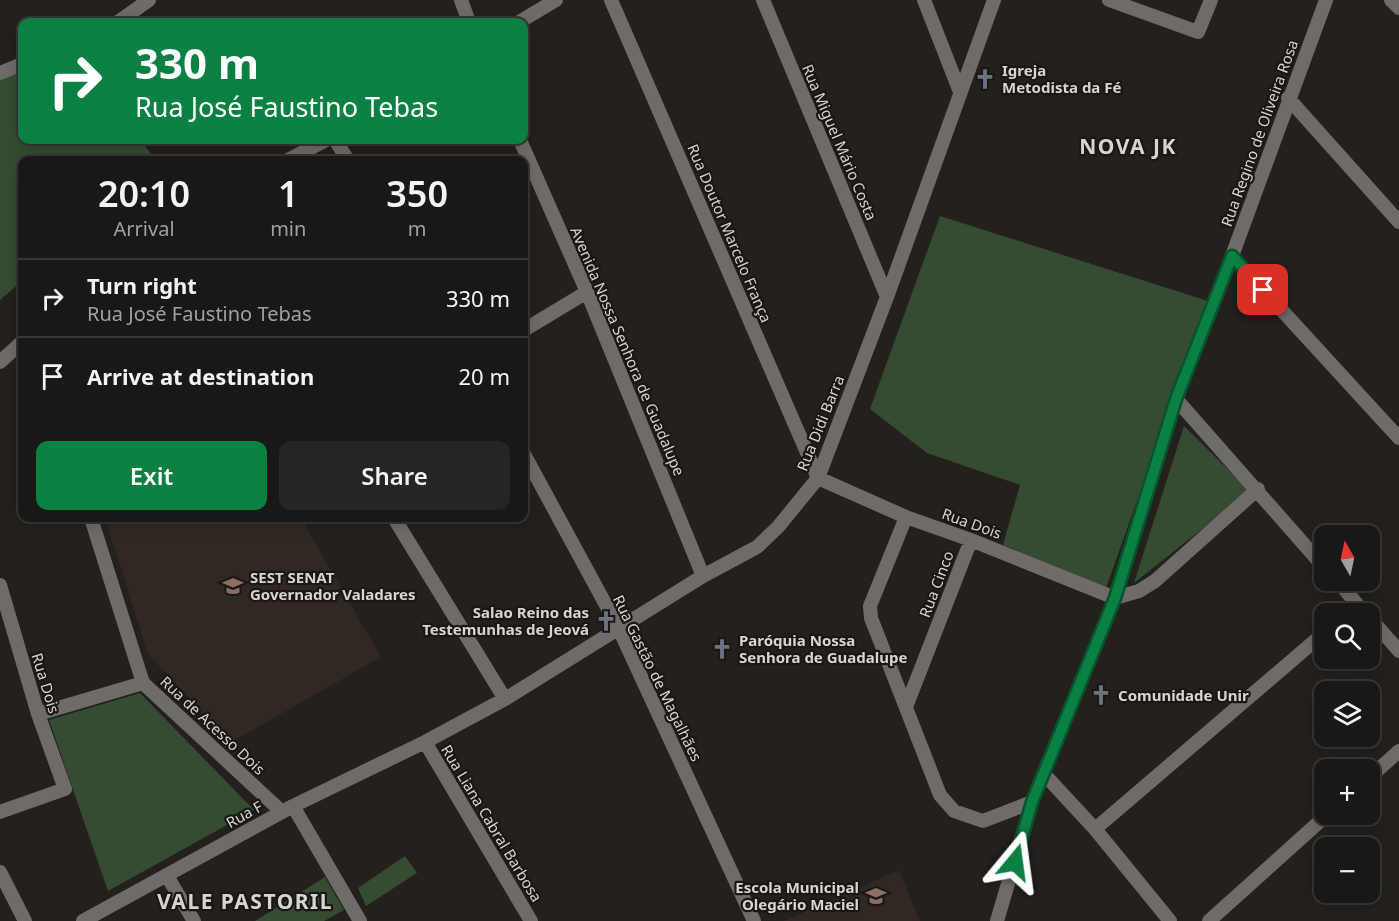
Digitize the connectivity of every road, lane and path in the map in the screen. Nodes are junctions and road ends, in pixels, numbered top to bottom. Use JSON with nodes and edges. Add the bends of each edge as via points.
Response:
{"nodes":[{"id":1,"x":149,"y":0,"type":"edge"},
{"id":2,"x":460,"y":0,"type":"edge"},
{"id":3,"x":556,"y":0,"type":"edge"},
{"id":4,"x":611,"y":0,"type":"edge"},
{"id":5,"x":763,"y":0,"type":"edge"},
{"id":6,"x":924,"y":0,"type":"edge"},
{"id":7,"x":994,"y":0,"type":"edge"},
{"id":8,"x":1109,"y":0,"type":"edge"},
{"id":9,"x":1210,"y":0,"type":"edge"},
{"id":10,"x":1326,"y":0,"type":"edge"},
{"id":11,"x":1391,"y":0,"type":"edge"},
{"id":12,"x":1399,"y":9,"type":"edge"},
{"id":13,"x":124,"y":18,"type":"edge"},
{"id":14,"x":467,"y":18,"type":"edge"},
{"id":15,"x":526,"y":18,"type":"edge"},
{"id":16,"x":18,"y":65,"type":"edge"},
{"id":17,"x":0,"y":72,"type":"edge"},
{"id":18,"x":960,"y":92,"type":"junction"},
{"id":19,"x":1288,"y":98,"type":"junction"},
{"id":20,"x":318,"y":144,"type":"edge"},
{"id":21,"x":296,"y":156,"type":"edge"},
{"id":22,"x":528,"y":158,"type":"edge"},
{"id":23,"x":1399,"y":222,"type":"edge"},
{"id":24,"x":1232,"y":256,"type":"junction"},
{"id":25,"x":587,"y":292,"type":"junction"},
{"id":26,"x":887,"y":297,"type":"junction"},
{"id":27,"x":528,"y":328,"type":"edge"},
{"id":28,"x":18,"y":346,"type":"edge"},
{"id":29,"x":0,"y":362,"type":"edge"},
{"id":30,"x":1176,"y":399,"type":"junction"},
{"id":31,"x":1399,"y":438,"type":"edge"},
{"id":32,"x":528,"y":461,"type":"edge"},
{"id":33,"x":818,"y":478,"type":"junction"},
{"id":34,"x":1258,"y":489,"type":"junction"},
{"id":35,"x":906,"y":517,"type":"junction"},
{"id":36,"x":92,"y":522,"type":"edge"},
{"id":37,"x":396,"y":522,"type":"edge"},
{"id":38,"x":971,"y":540,"type":"junction"},
{"id":39,"x":1314,"y":555,"type":"edge"},
{"id":40,"x":703,"y":576,"type":"junction"},
{"id":41,"x":0,"y":585,"type":"edge"},
{"id":42,"x":1115,"y":598,"type":"junction"},
{"id":43,"x":619,"y":629,"type":"junction"},
{"id":44,"x":1380,"y":629,"type":"edge"},
{"id":45,"x":1314,"y":642,"type":"edge"},
{"id":46,"x":1399,"y":651,"type":"edge"},
{"id":47,"x":143,"y":683,"type":"junction"},
{"id":48,"x":505,"y":699,"type":"junction"},
{"id":49,"x":906,"y":707,"type":"junction"},
{"id":50,"x":38,"y":714,"type":"junction"},
{"id":51,"x":425,"y":742,"type":"junction"},
{"id":52,"x":1399,"y":751,"type":"edge"},
{"id":53,"x":1380,"y":768,"type":"edge"},
{"id":54,"x":1044,"y":774,"type":"junction"},
{"id":55,"x":1032,"y":802,"type":"junction"},
{"id":56,"x":288,"y":809,"type":"junction"},
{"id":57,"x":0,"y":812,"type":"edge"},
{"id":58,"x":1316,"y":825,"type":"edge"},
{"id":59,"x":1095,"y":830,"type":"junction"},
{"id":60,"x":0,"y":872,"type":"edge"},
{"id":61,"x":166,"y":876,"type":"junction"},
{"id":62,"x":25,"y":921,"type":"edge"},
{"id":63,"x":83,"y":921,"type":"edge"},
{"id":64,"x":194,"y":921,"type":"edge"},
{"id":65,"x":360,"y":921,"type":"edge"},
{"id":66,"x":531,"y":921,"type":"edge"},
{"id":67,"x":754,"y":921,"type":"edge"},
{"id":68,"x":997,"y":921,"type":"edge"},
{"id":69,"x":1170,"y":921,"type":"edge"},
{"id":70,"x":1209,"y":921,"type":"edge"}],
"edges":[{"from":1,"to":13,"type":"street"},
{"from":2,"to":14,"type":"street"},
{"from":3,"to":15,"type":"street"},
{"from":4,"to":33,"type":"street","name":"Rua Doutor Marcelo França"},
{"from":5,"to":26,"type":"street","name":"Rua Miguel Mário Costa"},
{"from":6,"to":18,"type":"street"},
{"from":7,"to":18,"type":"street","name":"Rua Didi Barra"},
{"from":8,"to":9,"type":"street","via":[[1198,32]]},
{"from":10,"to":19,"type":"street","name":"Rua Regino de Oliveira Rosa"},
{"from":11,"to":12,"type":"street"},
{"from":16,"to":17,"type":"street"},
{"from":18,"to":26,"type":"street","name":"Rua Didi Barra"},
{"from":19,"to":23,"type":"street"},
{"from":19,"to":24,"type":"street","name":"Rua Regino de Oliveira Rosa"},
{"from":20,"to":21,"type":"street"},
{"from":22,"to":25,"type":"street","name":"Avenida Nossa Senhora de Guadalupe"},
{"from":24,"to":30,"type":"street","name":"Rua Regino de Oliveira Rosa"},
{"from":24,"to":31,"type":"street"},
{"from":25,"to":27,"type":"street"},
{"from":25,"to":40,"type":"street","name":"Avenida Nossa Senhora de Guadalupe"},
{"from":26,"to":33,"type":"street","name":"Rua Didi Barra"},
{"from":28,"to":29,"type":"street"},
{"from":30,"to":34,"type":"street"},
{"from":30,"to":42,"type":"street","name":"Rua Regino de Oliveira Rosa"},
{"from":32,"to":43,"type":"street","name":"Rua Gastão de Magalhães"},
{"from":33,"to":35,"type":"street","name":"Rua Dois"},
{"from":33,"to":40,"type":"street","name":"Rua Didi Barra","via":[[757,547]]},
{"from":34,"to":39,"type":"street"},
{"from":34,"to":42,"type":"street","via":[[1155,581]]},
{"from":35,"to":38,"type":"street","name":"Rua Dois"},
{"from":35,"to":49,"type":"street","via":[[870,606],[871,618]]},
{"from":36,"to":47,"type":"street","name":"Rua de Acesso Dois"},
{"from":37,"to":48,"type":"street"},
{"from":38,"to":42,"type":"street","name":"Rua Dois"},
{"from":38,"to":49,"type":"street","name":"Rua Cinco"},
{"from":40,"to":43,"type":"street","name":"Rua Didi Barra"},
{"from":41,"to":50,"type":"street","name":"Rua Dois"},
{"from":42,"to":54,"type":"street","name":"Rua Regino de Oliveira Rosa"},
{"from":43,"to":48,"type":"street","name":"Rua Didi Barra"},
{"from":43,"to":67,"type":"street","name":"Rua Gastão de Magalhães"},
{"from":44,"to":46,"type":"street"},
{"from":45,"to":59,"type":"street"},
{"from":47,"to":50,"type":"street"},
{"from":47,"to":56,"type":"street","name":"Rua de Acesso Dois"},
{"from":48,"to":51,"type":"street","name":"Rua Didi Barra"},
{"from":49,"to":55,"type":"street","via":[[940,795],[954,811],[983,821]]},
{"from":50,"to":57,"type":"street","name":"Rua Dois","via":[[65,789]]},
{"from":51,"to":56,"type":"street","name":"Rua F"},
{"from":51,"to":66,"type":"street","name":"Rua Liana Cabral Barbosa"},
{"from":52,"to":53,"type":"street"},
{"from":54,"to":55,"type":"street","name":"Rua Regino de Oliveira Rosa"},
{"from":54,"to":59,"type":"street"},
{"from":55,"to":68,"type":"street","name":"Rua Regino de Oliveira Rosa"},
{"from":56,"to":61,"type":"street","name":"Rua F"},
{"from":56,"to":65,"type":"street","name":"Rua de Acesso Dois"},
{"from":58,"to":70,"type":"street"},
{"from":59,"to":69,"type":"street"},
{"from":60,"to":62,"type":"street"},
{"from":61,"to":63,"type":"street","name":"Rua F"},
{"from":61,"to":64,"type":"street"}]}
